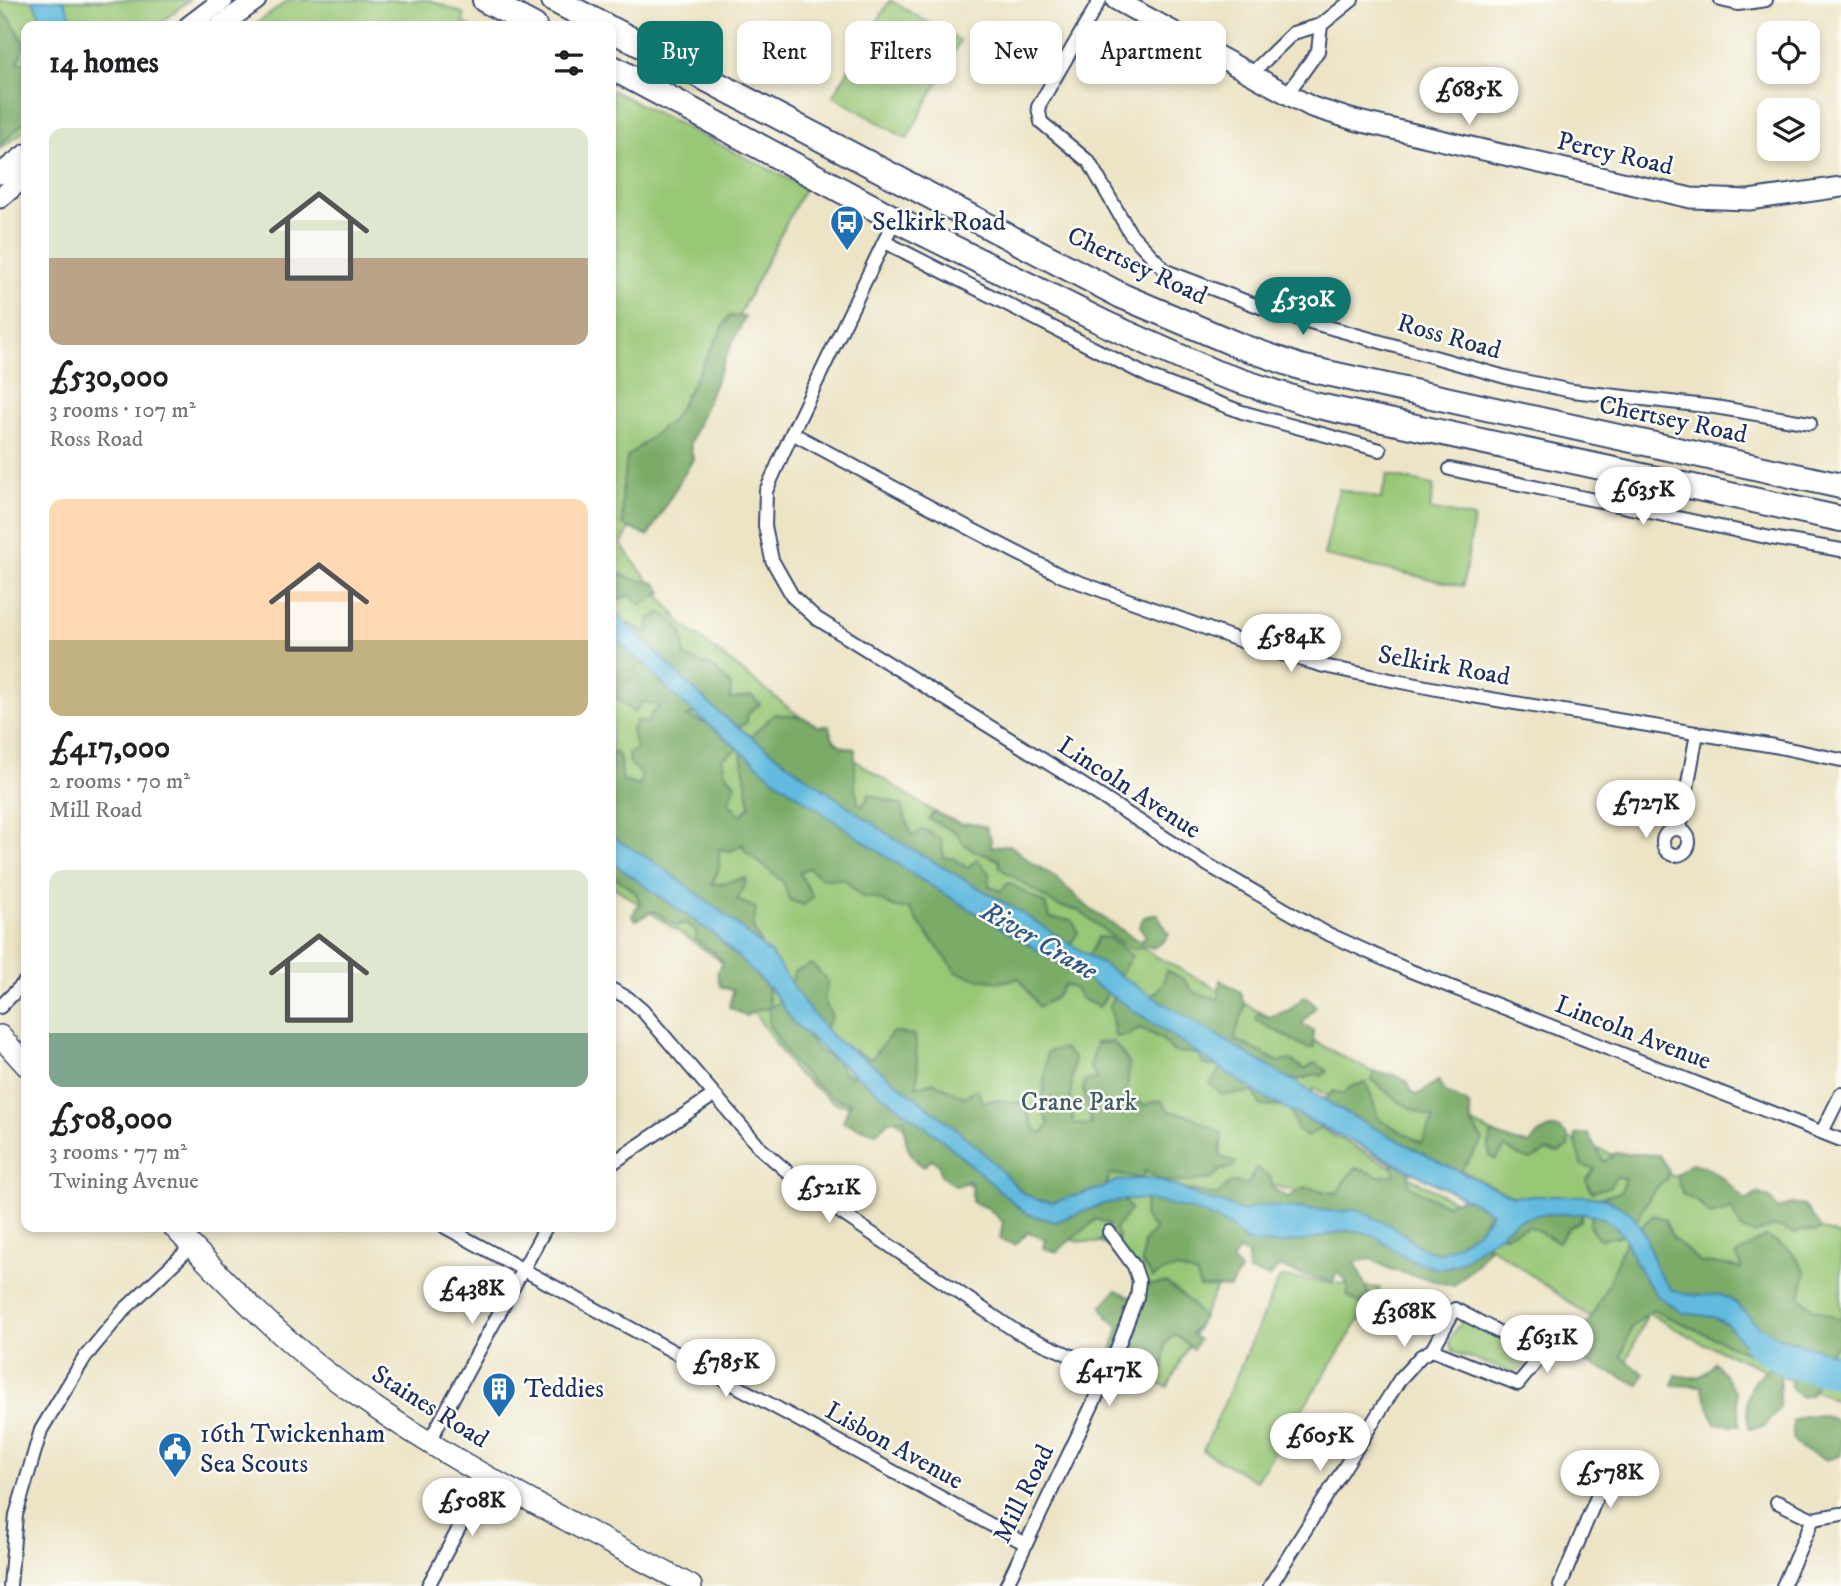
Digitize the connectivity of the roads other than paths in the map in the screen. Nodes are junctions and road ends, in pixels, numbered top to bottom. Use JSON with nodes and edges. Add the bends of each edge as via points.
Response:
{"nodes":[{"id":1,"x":223,"y":0,"type":"edge"},
{"id":2,"x":257,"y":0,"type":"edge"},
{"id":3,"x":485,"y":0,"type":"edge"},
{"id":4,"x":554,"y":0,"type":"edge"},
{"id":5,"x":1100,"y":0,"type":"edge"},
{"id":6,"x":1116,"y":0,"type":"edge"},
{"id":7,"x":1352,"y":0,"type":"edge"},
{"id":8,"x":1721,"y":0,"type":"edge"},
{"id":9,"x":1766,"y":0,"type":"edge"},
{"id":10,"x":196,"y":21,"type":"edge"},
{"id":11,"x":227,"y":21,"type":"edge"},
{"id":12,"x":525,"y":21,"type":"edge"},
{"id":13,"x":596,"y":21,"type":"edge"},
{"id":14,"x":1321,"y":24,"type":"junction"},
{"id":15,"x":616,"y":32,"type":"edge"},
{"id":16,"x":616,"y":70,"type":"edge"},
{"id":17,"x":1251,"y":74,"type":"junction"},
{"id":18,"x":1287,"y":94,"type":"junction"},
{"id":19,"x":12,"y":176,"type":"edge"},
{"id":20,"x":1841,"y":187,"type":"edge"},
{"id":21,"x":0,"y":198,"type":"edge"},
{"id":22,"x":895,"y":219,"type":"junction"},
{"id":23,"x":886,"y":242,"type":"junction"},
{"id":24,"x":1810,"y":423,"type":"dead end"},
{"id":25,"x":792,"y":433,"type":"junction"},
{"id":26,"x":1380,"y":450,"type":"dead end"},
{"id":27,"x":1450,"y":469,"type":"dead end"},
{"id":28,"x":1841,"y":486,"type":"edge"},
{"id":29,"x":1841,"y":519,"type":"edge"},
{"id":30,"x":1841,"y":550,"type":"edge"},
{"id":31,"x":1697,"y":733,"type":"junction"},
{"id":32,"x":1841,"y":760,"type":"edge"},
{"id":33,"x":1680,"y":828,"type":"dead end"},
{"id":34,"x":21,"y":986,"type":"edge"},
{"id":35,"x":616,"y":992,"type":"edge"},
{"id":36,"x":0,"y":1007,"type":"edge"},
{"id":37,"x":0,"y":1036,"type":"edge"},
{"id":38,"x":21,"y":1059,"type":"edge"},
{"id":39,"x":1841,"y":1094,"type":"edge"},
{"id":40,"x":714,"y":1096,"type":"junction"},
{"id":41,"x":1822,"y":1132,"type":"junction"},
{"id":42,"x":1841,"y":1140,"type":"edge"},
{"id":43,"x":616,"y":1161,"type":"edge"},
{"id":44,"x":179,"y":1232,"type":"edge"},
{"id":45,"x":454,"y":1232,"type":"edge"},
{"id":46,"x":543,"y":1232,"type":"edge"},
{"id":47,"x":1109,"y":1232,"type":"dead end"},
{"id":48,"x":192,"y":1246,"type":"junction"},
{"id":49,"x":522,"y":1269,"type":"junction"},
{"id":50,"x":1432,"y":1350,"type":"junction"},
{"id":51,"x":1108,"y":1372,"type":"junction"},
{"id":52,"x":429,"y":1442,"type":"junction"},
{"id":53,"x":1584,"y":1458,"type":"dead end"},
{"id":54,"x":487,"y":1476,"type":"junction"},
{"id":55,"x":1777,"y":1502,"type":"dead end"},
{"id":56,"x":1841,"y":1514,"type":"edge"},
{"id":57,"x":1813,"y":1518,"type":"junction"},
{"id":58,"x":1026,"y":1544,"type":"junction"},
{"id":59,"x":10,"y":1586,"type":"edge"},
{"id":60,"x":428,"y":1586,"type":"edge"},
{"id":61,"x":691,"y":1586,"type":"edge"},
{"id":62,"x":1006,"y":1586,"type":"edge"},
{"id":63,"x":1270,"y":1586,"type":"edge"},
{"id":64,"x":1560,"y":1586,"type":"edge"},
{"id":65,"x":1783,"y":1586,"type":"edge"}],
"edges":[{"from":1,"to":10,"type":"street"},
{"from":2,"to":11,"type":"street"},
{"from":3,"to":12,"type":"highway"},
{"from":4,"to":13,"type":"highway"},
{"from":5,"to":24,"type":"street","name":"Ross Road","via":[[1038,107],[1041,122],[1088,162],[1130,233],[1166,271],[1271,311],[1509,378],[1572,391]]},
{"from":6,"to":17,"type":"street","name":"Percy Road"},
{"from":7,"to":14,"type":"street"},
{"from":8,"to":9,"type":"street","via":[[1738,4]]},
{"from":14,"to":17,"type":"street","via":[[1293,33]]},
{"from":14,"to":18,"type":"street","via":[[1318,51]]},
{"from":15,"to":28,"type":"highway","name":"Chertsey Road","via":[[1122,296],[1240,346],[1300,367]]},
{"from":16,"to":22,"type":"highway"},
{"from":17,"to":18,"type":"street","name":"Percy Road"},
{"from":18,"to":20,"type":"street","name":"Percy Road","via":[[1354,120],[1691,198],[1749,200]]},
{"from":19,"to":21,"type":"street"},
{"from":22,"to":23,"type":"street","name":"Lincoln Avenue"},
{"from":22,"to":29,"type":"highway","via":[[1216,373],[1314,405]]},
{"from":23,"to":25,"type":"street","name":"Lincoln Avenue"},
{"from":23,"to":26,"type":"street","via":[[1152,378],[1242,412]]},
{"from":25,"to":31,"type":"street","name":"Selkirk Road","via":[[1062,576],[1258,647],[1371,676]]},
{"from":25,"to":41,"type":"street","name":"Lincoln Avenue","via":[[766,491],[765,526],[772,560],[793,597],[816,618],[1200,861],[1324,932],[1408,970]]},
{"from":27,"to":30,"type":"street"},
{"from":31,"to":32,"type":"street","name":"Selkirk Road"},
{"from":31,"to":33,"type":"street"},
{"from":34,"to":36,"type":"street"},
{"from":35,"to":40,"type":"street","via":[[642,1010]]},
{"from":37,"to":38,"type":"main road"},
{"from":39,"to":41,"type":"street"},
{"from":40,"to":43,"type":"street"},
{"from":40,"to":51,"type":"street","via":[[760,1148],[812,1193],[1017,1332]]},
{"from":41,"to":42,"type":"street","name":"Lincoln Avenue"},
{"from":44,"to":48,"type":"main road","name":"Staines Road"},
{"from":45,"to":49,"type":"street","name":"Lisbon Avenue"},
{"from":46,"to":49,"type":"street"},
{"from":47,"to":51,"type":"street","name":"Mill Road","via":[[1134,1266],[1139,1281]]},
{"from":48,"to":52,"type":"main road","name":"Staines Road","via":[[282,1334],[353,1392]]},
{"from":48,"to":59,"type":"street","via":[[124,1310],[85,1357],[41,1430],[16,1515]]},
{"from":49,"to":52,"type":"street"},
{"from":49,"to":58,"type":"street","name":"Lisbon Avenue"},
{"from":50,"to":50,"type":"street","via":[[1518,1384],[1542,1356],[1455,1309]]},
{"from":50,"to":63,"type":"street","via":[[1400,1379]]},
{"from":51,"to":58,"type":"street","name":"Mill Road"},
{"from":52,"to":54,"type":"main road","name":"Staines Road"},
{"from":53,"to":64,"type":"street","via":[[1608,1470]]},
{"from":54,"to":60,"type":"street"},
{"from":54,"to":61,"type":"main road","name":"Staines Road"},
{"from":55,"to":57,"type":"street"},
{"from":56,"to":57,"type":"street"},
{"from":57,"to":65,"type":"street"},
{"from":58,"to":62,"type":"street","name":"Mill Road"}]}
